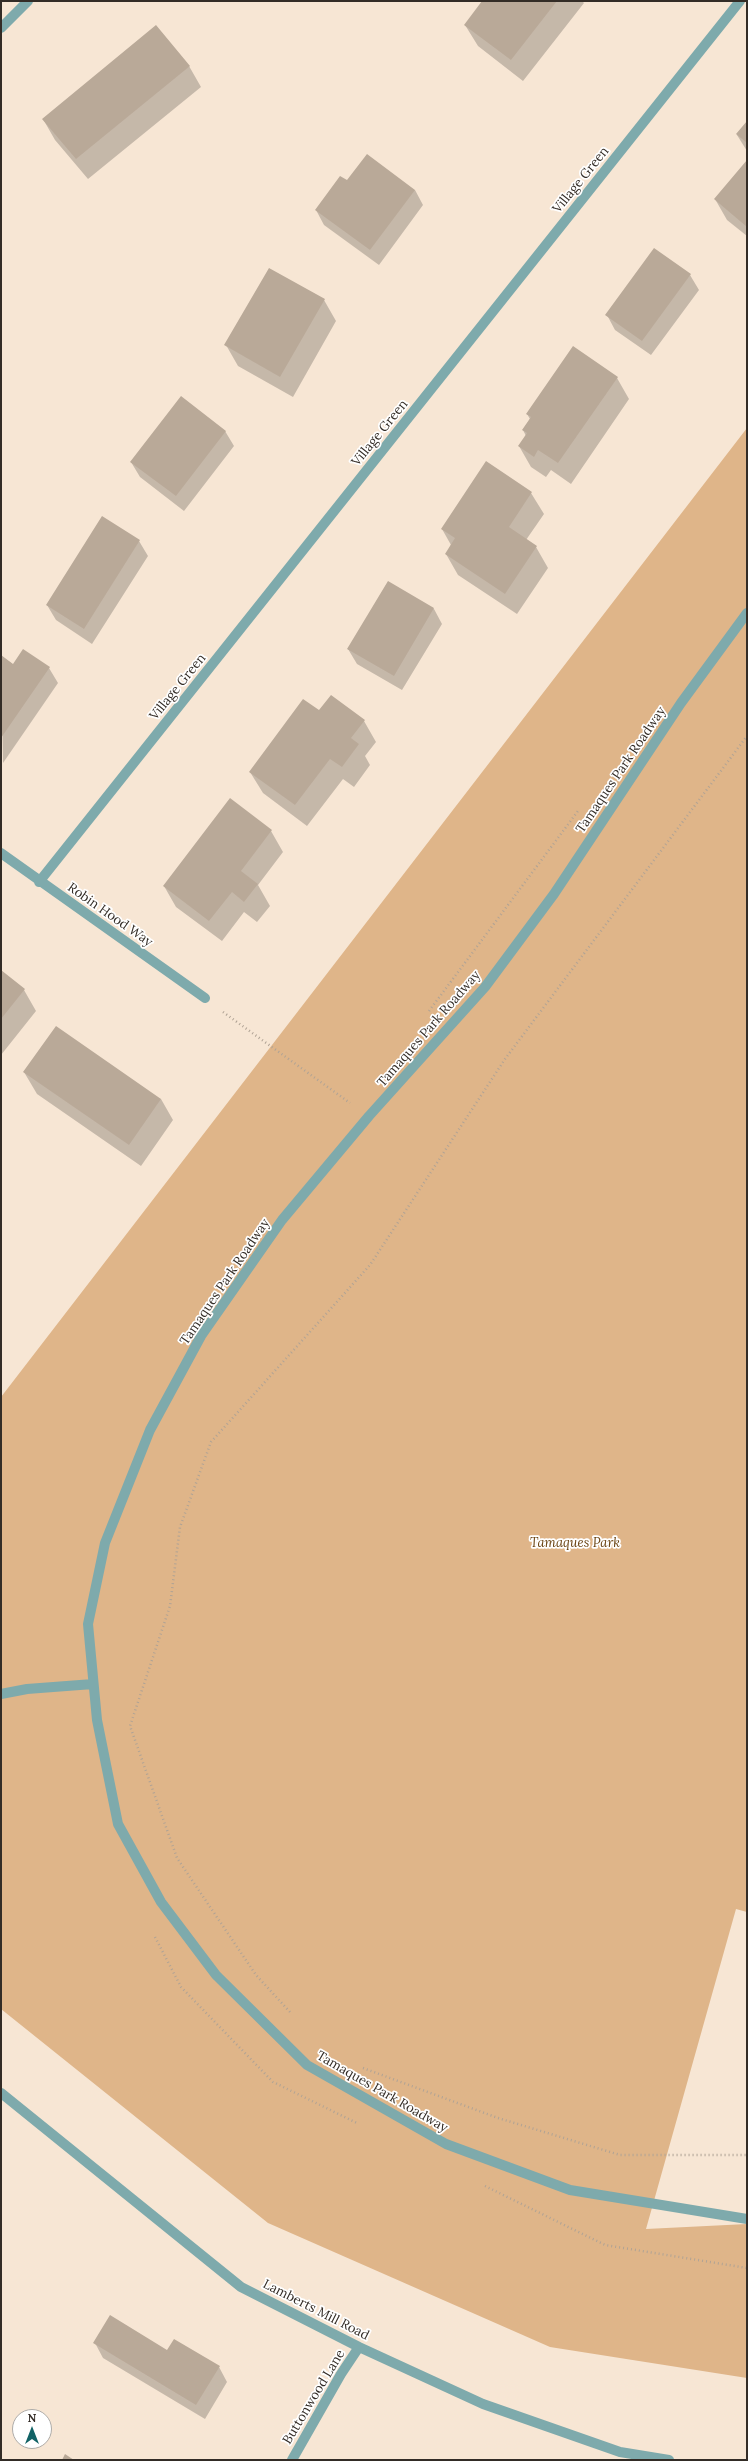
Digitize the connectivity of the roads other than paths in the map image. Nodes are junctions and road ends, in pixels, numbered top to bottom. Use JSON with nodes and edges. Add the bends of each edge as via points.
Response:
{"nodes":[{"id":1,"x":28,"y":1,"type":"edge"},
{"id":2,"x":740,"y":1,"type":"edge"},
{"id":3,"x":1,"y":28,"type":"edge"},
{"id":4,"x":747,"y":613,"type":"edge"},
{"id":5,"x":1,"y":853,"type":"edge"},
{"id":6,"x":39,"y":882,"type":"junction"},
{"id":7,"x":205,"y":998,"type":"road end"},
{"id":8,"x":93,"y":1684,"type":"junction"},
{"id":9,"x":1,"y":1694,"type":"edge"},
{"id":10,"x":1,"y":2093,"type":"edge"},
{"id":11,"x":747,"y":2219,"type":"edge"},
{"id":12,"x":359,"y":2347,"type":"junction"},
{"id":13,"x":292,"y":2460,"type":"edge"},
{"id":14,"x":669,"y":2460,"type":"edge"}],
"edges":[{"from":1,"to":3,"type":"street"},
{"from":2,"to":6,"type":"street","name":"Village Green"},
{"from":4,"to":8,"type":"street","name":"Tamaques Park Roadway","via":[[681,703],[554,894],[489,980],[369,1116],[282,1220],[201,1336],[150,1430],[104,1543],[88,1624]]},
{"from":5,"to":6,"type":"street","name":"Robin Hood Way"},
{"from":6,"to":7,"type":"street","name":"Robin Hood Way"},
{"from":8,"to":9,"type":"street","via":[[27,1689]]},
{"from":8,"to":11,"type":"street","name":"Tamaques Park Roadway","via":[[96,1720],[118,1824],[161,1902],[216,1975],[307,2065],[446,2144],[570,2190]]},
{"from":10,"to":12,"type":"street","name":"Lamberts Mill Road","via":[[241,2287]]},
{"from":12,"to":13,"type":"street","name":"Buttonwood Lane"},
{"from":12,"to":14,"type":"street","name":"Lamberts Mill Road","via":[[483,2404],[620,2452]]}]}
